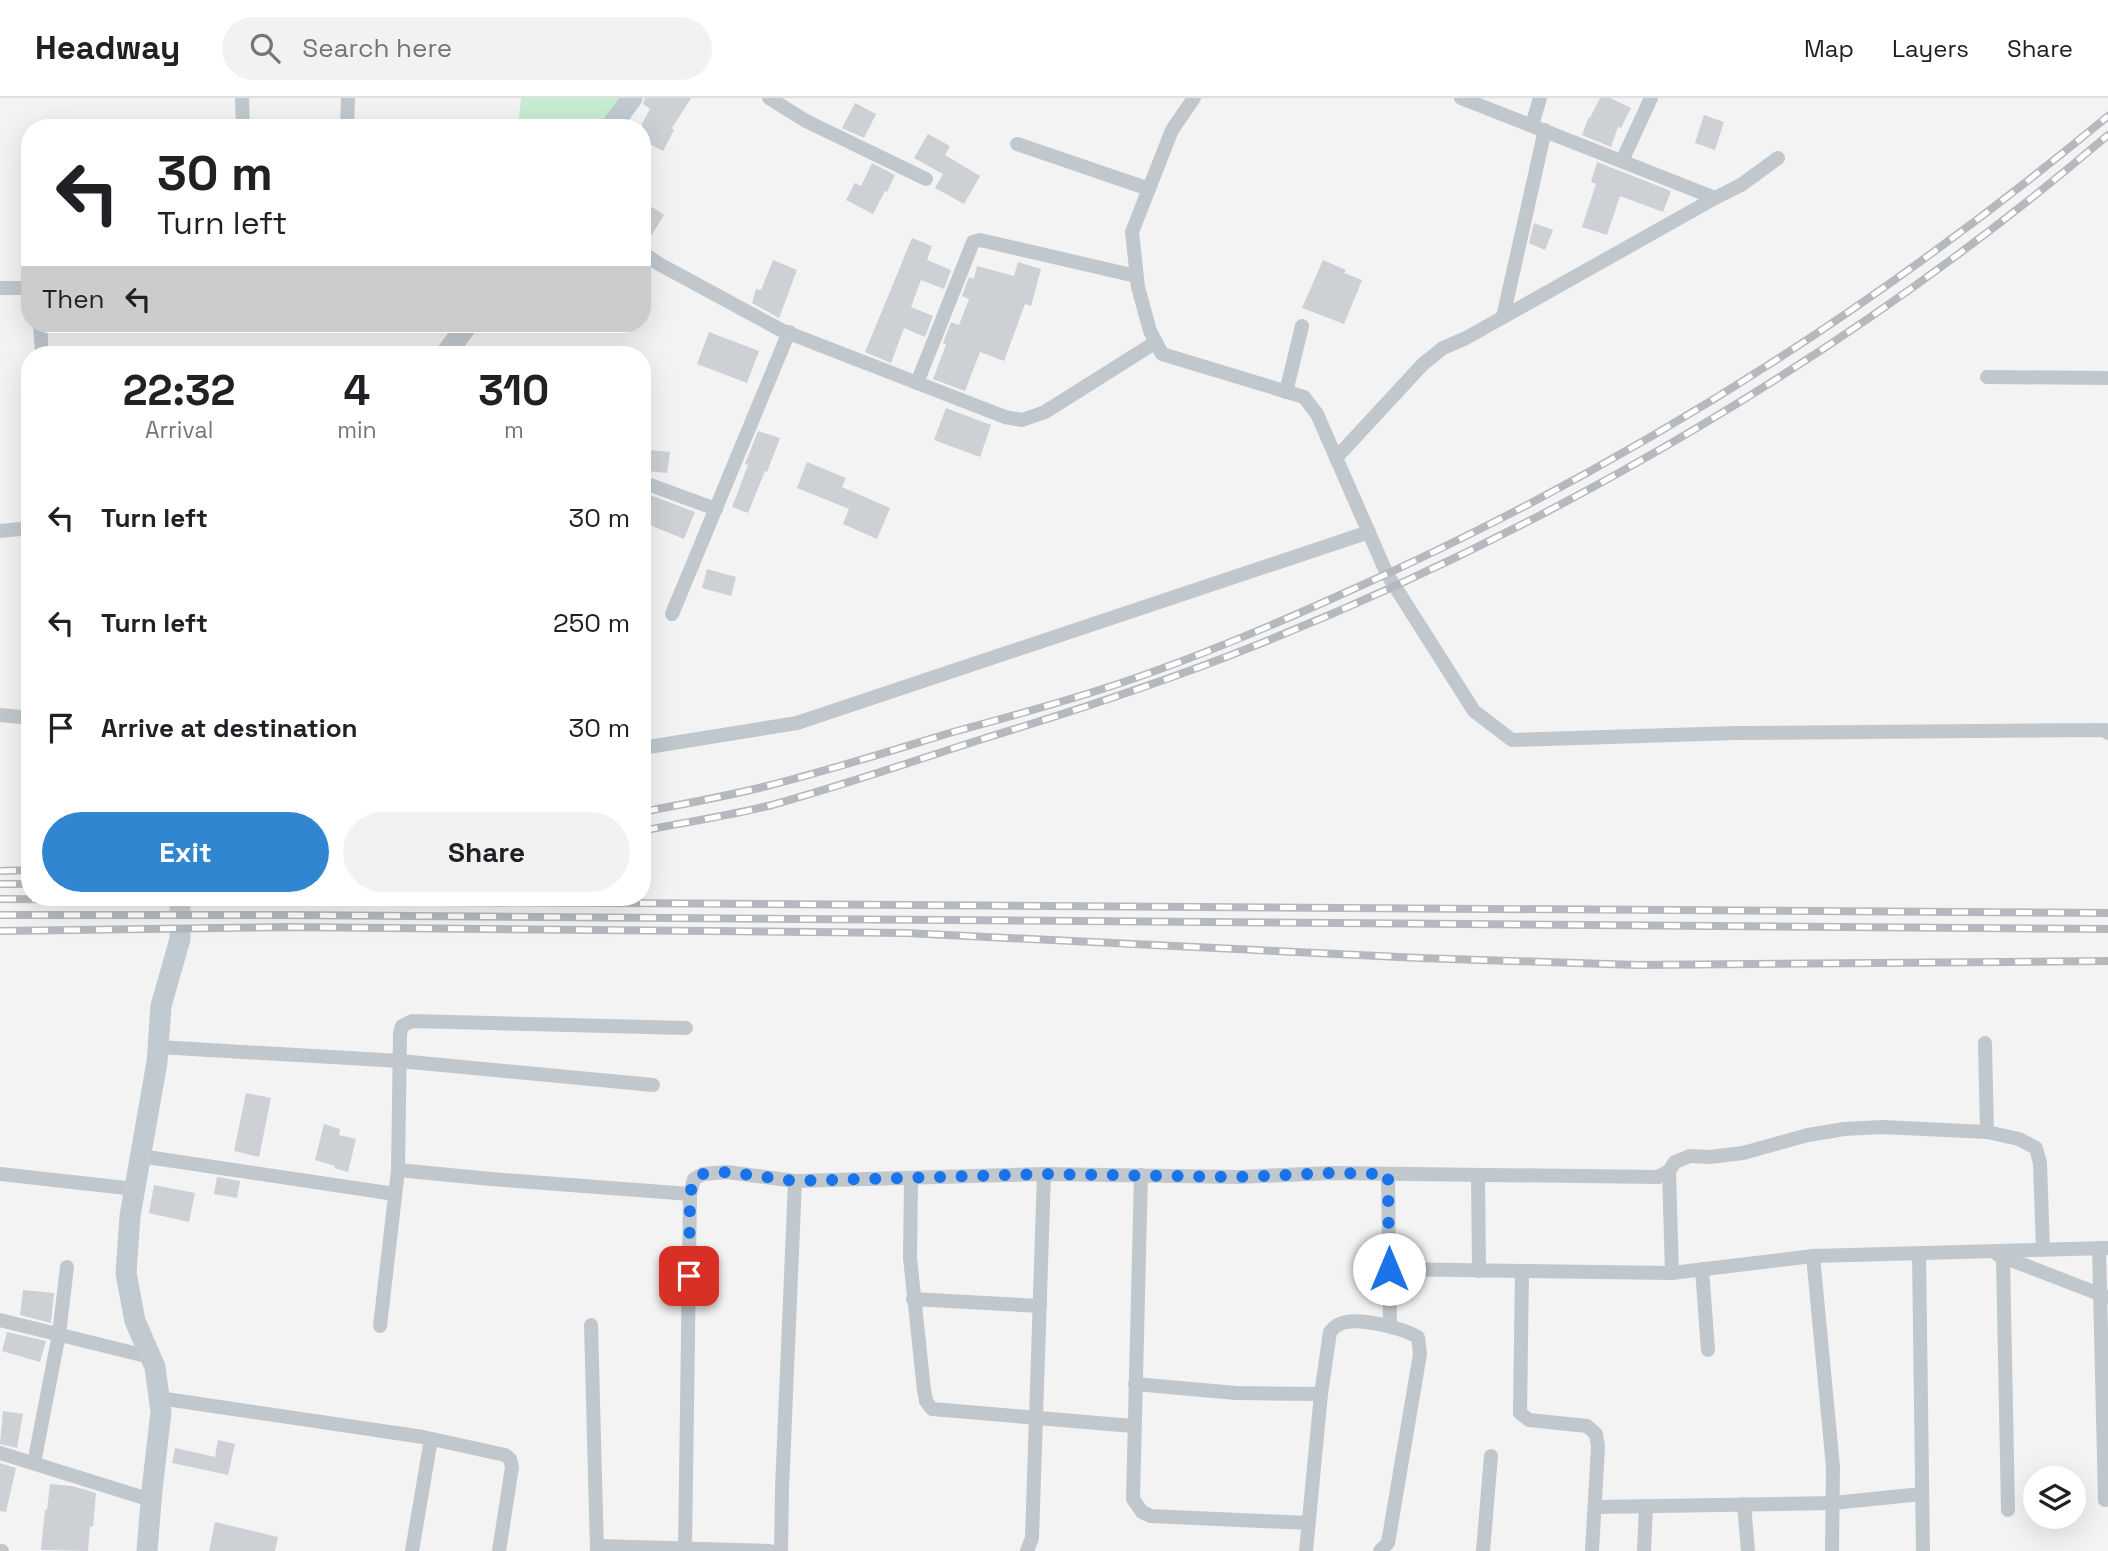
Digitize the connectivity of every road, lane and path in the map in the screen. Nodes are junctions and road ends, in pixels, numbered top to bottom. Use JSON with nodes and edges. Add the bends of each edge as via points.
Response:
{"nodes":[{"id":1,"x":242,"y":98,"type":"edge"},
{"id":2,"x":348,"y":98,"type":"edge"},
{"id":3,"x":632,"y":98,"type":"edge"},
{"id":4,"x":769,"y":98,"type":"edge"},
{"id":5,"x":1194,"y":98,"type":"edge"},
{"id":6,"x":1461,"y":98,"type":"edge"},
{"id":7,"x":1540,"y":98,"type":"edge"},
{"id":8,"x":1651,"y":98,"type":"edge"},
{"id":9,"x":243,"y":119,"type":"edge"},
{"id":10,"x":347,"y":119,"type":"edge"},
{"id":11,"x":617,"y":119,"type":"edge"},
{"id":12,"x":1539,"y":128,"type":"junction"},
{"id":13,"x":1017,"y":144,"type":"dead end"},
{"id":14,"x":1778,"y":158,"type":"dead end"},
{"id":15,"x":1622,"y":161,"type":"junction"},
{"id":16,"x":926,"y":179,"type":"dead end"},
{"id":17,"x":1149,"y":189,"type":"junction"},
{"id":18,"x":1715,"y":198,"type":"junction"},
{"id":19,"x":651,"y":258,"type":"edge"},
{"id":20,"x":1136,"y":276,"type":"junction"},
{"id":21,"x":0,"y":288,"type":"edge"},
{"id":22,"x":21,"y":288,"type":"edge"},
{"id":23,"x":1503,"y":317,"type":"junction"},
{"id":24,"x":1302,"y":326,"type":"dead end"},
{"id":25,"x":789,"y":332,"type":"junction"},
{"id":26,"x":1156,"y":342,"type":"junction"},
{"id":27,"x":1987,"y":377,"type":"dead end"},
{"id":28,"x":2108,"y":378,"type":"edge"},
{"id":29,"x":917,"y":383,"type":"junction"},
{"id":30,"x":1286,"y":392,"type":"junction"},
{"id":31,"x":1336,"y":458,"type":"junction"},
{"id":32,"x":651,"y":485,"type":"edge"},
{"id":33,"x":716,"y":509,"type":"junction"},
{"id":34,"x":21,"y":529,"type":"edge"},
{"id":35,"x":0,"y":531,"type":"edge"},
{"id":36,"x":1369,"y":532,"type":"junction"},
{"id":37,"x":672,"y":614,"type":"dead end"},
{"id":38,"x":0,"y":715,"type":"edge"},
{"id":39,"x":21,"y":717,"type":"edge"},
{"id":40,"x":2107,"y":731,"type":"edge"},
{"id":41,"x":651,"y":747,"type":"edge"},
{"id":42,"x":180,"y":939,"type":"tunnel mouth"},
{"id":43,"x":687,"y":1028,"type":"dead end"},
{"id":44,"x":1985,"y":1043,"type":"dead end"},
{"id":45,"x":158,"y":1047,"type":"junction"},
{"id":46,"x":400,"y":1061,"type":"junction"},
{"id":47,"x":653,"y":1085,"type":"dead end"},
{"id":48,"x":1987,"y":1132,"type":"junction"},
{"id":49,"x":141,"y":1156,"type":"junction"},
{"id":50,"x":398,"y":1170,"type":"junction"},
{"id":51,"x":1669,"y":1171,"type":"junction"},
{"id":52,"x":0,"y":1174,"type":"edge"},
{"id":53,"x":1044,"y":1174,"type":"junction"},
{"id":54,"x":1388,"y":1174,"type":"junction"},
{"id":55,"x":1141,"y":1175,"type":"junction"},
{"id":56,"x":1478,"y":1175,"type":"junction"},
{"id":57,"x":911,"y":1178,"type":"junction"},
{"id":58,"x":795,"y":1181,"type":"junction"},
{"id":59,"x":135,"y":1189,"type":"junction"},
{"id":60,"x":395,"y":1194,"type":"junction"},
{"id":61,"x":690,"y":1194,"type":"junction"},
{"id":62,"x":2103,"y":1248,"type":"edge"},
{"id":63,"x":2043,"y":1250,"type":"junction"},
{"id":64,"x":1919,"y":1254,"type":"junction"},
{"id":65,"x":1997,"y":1255,"type":"junction"},
{"id":66,"x":1813,"y":1256,"type":"junction"},
{"id":67,"x":67,"y":1267,"type":"dead end"},
{"id":68,"x":1389,"y":1269,"type":"junction"},
{"id":69,"x":1702,"y":1269,"type":"junction"},
{"id":70,"x":1479,"y":1271,"type":"junction"},
{"id":71,"x":1521,"y":1271,"type":"junction"},
{"id":72,"x":1672,"y":1273,"type":"junction"},
{"id":73,"x":2104,"y":1296,"type":"edge"},
{"id":74,"x":913,"y":1299,"type":"junction"},
{"id":75,"x":1040,"y":1306,"type":"junction"},
{"id":76,"x":0,"y":1320,"type":"edge"},
{"id":77,"x":591,"y":1325,"type":"dead end"},
{"id":78,"x":380,"y":1326,"type":"dead end"},
{"id":79,"x":1390,"y":1326,"type":"junction"},
{"id":80,"x":59,"y":1334,"type":"junction"},
{"id":81,"x":1708,"y":1350,"type":"dead end"},
{"id":82,"x":150,"y":1357,"type":"junction"},
{"id":83,"x":1135,"y":1384,"type":"junction"},
{"id":84,"x":1321,"y":1394,"type":"junction"},
{"id":85,"x":159,"y":1398,"type":"junction"},
{"id":86,"x":1037,"y":1416,"type":"junction"},
{"id":87,"x":1133,"y":1426,"type":"junction"},
{"id":88,"x":431,"y":1439,"type":"junction"},
{"id":89,"x":0,"y":1453,"type":"edge"},
{"id":90,"x":1491,"y":1456,"type":"dead end"},
{"id":91,"x":34,"y":1464,"type":"junction"},
{"id":92,"x":1922,"y":1494,"type":"junction"},
{"id":93,"x":151,"y":1500,"type":"junction"},
{"id":94,"x":2105,"y":1500,"type":"dead end"},
{"id":95,"x":1833,"y":1503,"type":"junction"},
{"id":96,"x":1744,"y":1504,"type":"junction"},
{"id":97,"x":1646,"y":1506,"type":"junction"},
{"id":98,"x":1596,"y":1507,"type":"junction"},
{"id":99,"x":2008,"y":1510,"type":"dead end"},
{"id":100,"x":1308,"y":1523,"type":"junction"},
{"id":101,"x":597,"y":1549,"type":"edge"},
{"id":102,"x":685,"y":1549,"type":"junction"},
{"id":103,"x":148,"y":1551,"type":"edge"},
{"id":104,"x":412,"y":1551,"type":"edge"},
{"id":105,"x":499,"y":1551,"type":"edge"},
{"id":106,"x":770,"y":1551,"type":"edge"},
{"id":107,"x":781,"y":1551,"type":"edge"},
{"id":108,"x":1027,"y":1551,"type":"edge"},
{"id":109,"x":1306,"y":1551,"type":"edge"},
{"id":110,"x":1381,"y":1551,"type":"edge"},
{"id":111,"x":1483,"y":1551,"type":"edge"},
{"id":112,"x":1592,"y":1551,"type":"edge"},
{"id":113,"x":1644,"y":1551,"type":"edge"},
{"id":114,"x":1748,"y":1551,"type":"edge"},
{"id":115,"x":1832,"y":1551,"type":"edge"},
{"id":116,"x":1923,"y":1551,"type":"edge"}],
"edges":[{"from":1,"to":9,"type":"street"},
{"from":2,"to":10,"type":"street"},
{"from":3,"to":11,"type":"street"},
{"from":4,"to":16,"type":"street"},
{"from":5,"to":17,"type":"street","via":[[1172,130]]},
{"from":6,"to":12,"type":"street"},
{"from":7,"to":12,"type":"street"},
{"from":8,"to":15,"type":"street"},
{"from":12,"to":15,"type":"street"},
{"from":12,"to":23,"type":"street"},
{"from":13,"to":17,"type":"street"},
{"from":14,"to":18,"type":"street"},
{"from":15,"to":18,"type":"street"},
{"from":17,"to":20,"type":"street","via":[[1132,232]]},
{"from":18,"to":23,"type":"street"},
{"from":19,"to":25,"type":"street"},
{"from":20,"to":26,"type":"street"},
{"from":20,"to":29,"type":"street","via":[[980,240],[972,242]]},
{"from":21,"to":22,"type":"street"},
{"from":23,"to":31,"type":"street","via":[[1443,348],[1423,364]]},
{"from":24,"to":30,"type":"street"},
{"from":25,"to":29,"type":"street"},
{"from":25,"to":33,"type":"street"},
{"from":26,"to":29,"type":"street","via":[[1045,412],[1021,420]]},
{"from":26,"to":30,"type":"street","via":[[1162,354]]},
{"from":27,"to":28,"type":"street"},
{"from":30,"to":31,"type":"street","via":[[1304,397],[1317,414]]},
{"from":31,"to":36,"type":"street"},
{"from":32,"to":33,"type":"street"},
{"from":33,"to":37,"type":"street"},
{"from":34,"to":35,"type":"street"},
{"from":36,"to":40,"type":"street","via":[[1387,575],[1474,711],[1512,740],[1735,733]]},
{"from":36,"to":41,"type":"street","via":[[797,723]]},
{"from":38,"to":39,"type":"street"},
{"from":42,"to":45,"type":"street","via":[[161,1006]]},
{"from":43,"to":46,"type":"street","via":[[412,1021],[402,1026]]},
{"from":44,"to":48,"type":"street"},
{"from":45,"to":46,"type":"street"},
{"from":45,"to":49,"type":"street"},
{"from":46,"to":47,"type":"street"},
{"from":46,"to":50,"type":"street"},
{"from":48,"to":51,"type":"street","via":[[1844,1129],[1743,1153],[1690,1156],[1675,1162]]},
{"from":48,"to":63,"type":"street","via":[[2036,1148]]},
{"from":49,"to":59,"type":"street"},
{"from":49,"to":60,"type":"street"},
{"from":50,"to":60,"type":"street"},
{"from":50,"to":61,"type":"street"},
{"from":51,"to":56,"type":"street","via":[[1658,1177]]},
{"from":51,"to":72,"type":"street"},
{"from":52,"to":59,"type":"street"},
{"from":53,"to":55,"type":"street"},
{"from":53,"to":57,"type":"street"},
{"from":53,"to":75,"type":"street"},
{"from":54,"to":55,"type":"street"},
{"from":54,"to":56,"type":"street"},
{"from":54,"to":68,"type":"street"},
{"from":55,"to":83,"type":"street"},
{"from":56,"to":70,"type":"street"},
{"from":57,"to":58,"type":"street"},
{"from":57,"to":74,"type":"street"},
{"from":58,"to":61,"type":"street","via":[[727,1172],[703,1174],[694,1179]]},
{"from":58,"to":107,"type":"street"},
{"from":59,"to":82,"type":"street","via":[[126,1273],[135,1321]]},
{"from":60,"to":78,"type":"street"},
{"from":61,"to":102,"type":"street"},
{"from":62,"to":63,"type":"street"},
{"from":62,"to":73,"type":"street"},
{"from":63,"to":65,"type":"street"},
{"from":64,"to":65,"type":"street"},
{"from":64,"to":66,"type":"street"},
{"from":64,"to":92,"type":"street"},
{"from":65,"to":73,"type":"street"},
{"from":65,"to":99,"type":"street"},
{"from":66,"to":69,"type":"street"},
{"from":66,"to":95,"type":"street"},
{"from":67,"to":80,"type":"street"},
{"from":68,"to":70,"type":"street"},
{"from":68,"to":79,"type":"street"},
{"from":69,"to":72,"type":"street"},
{"from":69,"to":81,"type":"street"},
{"from":70,"to":71,"type":"street"},
{"from":71,"to":72,"type":"street"},
{"from":71,"to":98,"type":"street","via":[[1520,1413],[1529,1420],[1587,1426],[1596,1434]]},
{"from":73,"to":94,"type":"street"},
{"from":74,"to":75,"type":"street"},
{"from":74,"to":86,"type":"street","via":[[923,1390],[932,1409]]},
{"from":75,"to":86,"type":"street"},
{"from":76,"to":80,"type":"street"},
{"from":77,"to":101,"type":"street"},
{"from":79,"to":84,"type":"street","via":[[1349,1321],[1336,1325],[1330,1332]]},
{"from":79,"to":110,"type":"street","via":[[1418,1337],[1420,1354],[1388,1543]]},
{"from":80,"to":82,"type":"street"},
{"from":80,"to":91,"type":"street"},
{"from":82,"to":85,"type":"street"},
{"from":83,"to":84,"type":"street"},
{"from":83,"to":87,"type":"street"},
{"from":84,"to":100,"type":"street"},
{"from":85,"to":88,"type":"street"},
{"from":85,"to":93,"type":"street","via":[[162,1412]]},
{"from":86,"to":87,"type":"street"},
{"from":86,"to":108,"type":"street","via":[[1032,1538]]},
{"from":87,"to":100,"type":"street","via":[[1133,1499],[1142,1512]]},
{"from":88,"to":104,"type":"street"},
{"from":88,"to":105,"type":"street","via":[[510,1459]]},
{"from":89,"to":91,"type":"street"},
{"from":90,"to":111,"type":"street"},
{"from":91,"to":93,"type":"street"},
{"from":92,"to":95,"type":"street"},
{"from":92,"to":116,"type":"street"},
{"from":93,"to":103,"type":"street"},
{"from":95,"to":96,"type":"street"},
{"from":95,"to":115,"type":"street"},
{"from":96,"to":97,"type":"street"},
{"from":96,"to":114,"type":"street"},
{"from":97,"to":98,"type":"street"},
{"from":97,"to":113,"type":"street"},
{"from":98,"to":112,"type":"street"},
{"from":100,"to":109,"type":"street"},
{"from":101,"to":102,"type":"street"},
{"from":102,"to":106,"type":"street"}]}
